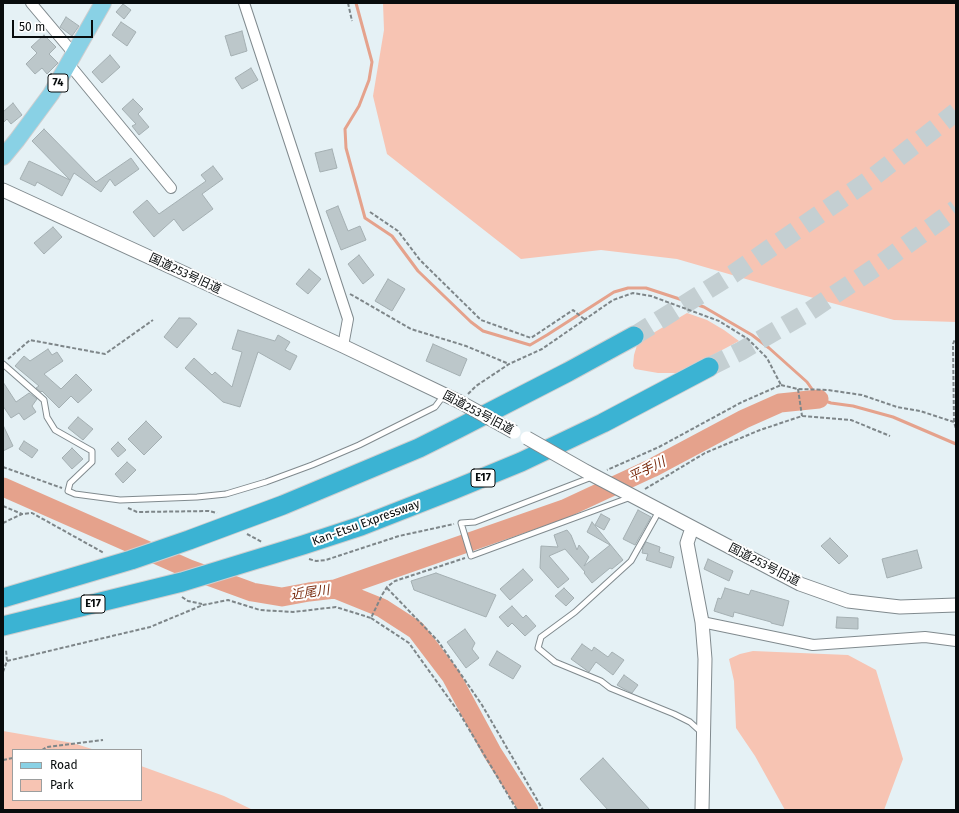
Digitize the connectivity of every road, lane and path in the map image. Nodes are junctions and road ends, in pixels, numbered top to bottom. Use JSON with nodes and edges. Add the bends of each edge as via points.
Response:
{"nodes":[{"id":1,"x":31,"y":3,"type":"edge"},
{"id":2,"x":103,"y":3,"type":"edge"},
{"id":3,"x":244,"y":3,"type":"edge"},
{"id":4,"x":348,"y":3,"type":"edge"},
{"id":5,"x":352,"y":22,"type":"dead end"},
{"id":6,"x":71,"y":58,"type":"junction"},
{"id":7,"x":3,"y":157,"type":"edge"},
{"id":8,"x":171,"y":188,"type":"dead end"},
{"id":9,"x":3,"y":190,"type":"edge"},
{"id":10,"x":370,"y":212,"type":"dead end"},
{"id":11,"x":338,"y":287,"type":"junction"},
{"id":12,"x":584,"y":319,"type":"junction"},
{"id":13,"x":153,"y":320,"type":"dead end"},
{"id":14,"x":634,"y":336,"type":"tunnel mouth"},
{"id":15,"x":956,"y":339,"type":"edge"},
{"id":16,"x":343,"y":346,"type":"junction"},
{"id":17,"x":3,"y":364,"type":"edge"},
{"id":18,"x":509,"y":364,"type":"junction"},
{"id":19,"x":709,"y":367,"type":"tunnel mouth"},
{"id":20,"x":781,"y":385,"type":"junction"},
{"id":21,"x":798,"y":389,"type":"junction"},
{"id":22,"x":444,"y":394,"type":"junction"},
{"id":23,"x":460,"y":402,"type":"junction"},
{"id":24,"x":802,"y":416,"type":"junction"},
{"id":25,"x":954,"y":422,"type":"junction"},
{"id":26,"x":956,"y":429,"type":"edge"},
{"id":27,"x":890,"y":436,"type":"dead end"},
{"id":28,"x":3,"y":467,"type":"edge"},
{"id":29,"x":595,"y":476,"type":"junction"},
{"id":30,"x":68,"y":491,"type":"junction"},
{"id":31,"x":631,"y":495,"type":"junction"},
{"id":32,"x":120,"y":500,"type":"junction"},
{"id":33,"x":3,"y":506,"type":"edge"},
{"id":34,"x":659,"y":510,"type":"junction"},
{"id":35,"x":22,"y":514,"type":"junction"},
{"id":36,"x":221,"y":514,"type":"dead end"},
{"id":37,"x":3,"y":523,"type":"edge"},
{"id":38,"x":461,"y":523,"type":"junction"},
{"id":39,"x":692,"y":528,"type":"junction"},
{"id":40,"x":247,"y":534,"type":"dead end"},
{"id":41,"x":266,"y":544,"type":"dead end"},
{"id":42,"x":470,"y":554,"type":"junction"},
{"id":43,"x":108,"y":556,"type":"dead end"},
{"id":44,"x":309,"y":559,"type":"dead end"},
{"id":45,"x":387,"y":587,"type":"junction"},
{"id":46,"x":181,"y":588,"type":"junction"},
{"id":47,"x":3,"y":598,"type":"edge"},
{"id":48,"x":203,"y":605,"type":"junction"},
{"id":49,"x":956,"y":605,"type":"edge"},
{"id":50,"x":370,"y":618,"type":"junction"},
{"id":51,"x":702,"y":622,"type":"junction"},
{"id":52,"x":3,"y":626,"type":"edge"},
{"id":53,"x":956,"y":641,"type":"edge"},
{"id":54,"x":6,"y":650,"type":"dead end"},
{"id":55,"x":7,"y":661,"type":"junction"},
{"id":56,"x":3,"y":672,"type":"edge"},
{"id":57,"x":703,"y":734,"type":"junction"},
{"id":58,"x":103,"y":740,"type":"dead end"},
{"id":59,"x":44,"y":749,"type":"edge"},
{"id":60,"x":517,"y":810,"type":"edge"},
{"id":61,"x":543,"y":810,"type":"edge"},
{"id":62,"x":702,"y":810,"type":"edge"}],
"edges":[{"from":1,"to":6,"type":"street"},
{"from":2,"to":6,"type":"main road","number":"74"},
{"from":3,"to":11,"type":"street"},
{"from":4,"to":5,"type":"path"},
{"from":6,"to":7,"type":"main road","number":"74","via":[[51,94]]},
{"from":6,"to":8,"type":"street"},
{"from":9,"to":16,"type":"street","name":"国道253号旧道"},
{"from":10,"to":12,"type":"path","via":[[398,231],[420,260],[481,320],[530,338],[574,310]]},
{"from":11,"to":16,"type":"street","via":[[348,319]]},
{"from":11,"to":18,"type":"path","via":[[411,329],[466,346]]},
{"from":12,"to":18,"type":"path","via":[[542,349]]},
{"from":12,"to":20,"type":"path","via":[[613,300],[633,293],[651,296],[719,321],[748,339],[767,358]]},
{"from":13,"to":17,"type":"path","via":[[105,354],[30,340]]},
{"from":14,"to":47,"type":"highway","via":[[419,448],[283,505],[131,560]]},
{"from":15,"to":25,"type":"path","via":[[952,344]]},
{"from":16,"to":22,"type":"street","name":"国道253号旧道"},
{"from":17,"to":30,"type":"lane","via":[[44,400],[47,417],[55,430],[92,451],[92,462],[70,483]]},
{"from":18,"to":23,"type":"path","via":[[476,386]]},
{"from":19,"to":46,"type":"highway","name":"Kan-Etsu Expressway","number":"E17","via":[[571,439],[453,490],[354,528],[245,563]]},
{"from":20,"to":21,"type":"path"},
{"from":20,"to":29,"type":"path","via":[[742,402],[659,447]]},
{"from":21,"to":24,"type":"path"},
{"from":21,"to":25,"type":"path","via":[[862,395]]},
{"from":22,"to":23,"type":"street","name":"国道253号旧道"},
{"from":22,"to":32,"type":"lane","via":[[435,407],[359,445],[266,482],[226,494]]},
{"from":23,"to":29,"type":"street","name":"国道253号旧道","bridge":true},
{"from":24,"to":27,"type":"path","via":[[851,420]]},
{"from":24,"to":31,"type":"path","via":[[760,430],[705,454]]},
{"from":25,"to":26,"type":"path"},
{"from":28,"to":30,"type":"path"},
{"from":29,"to":31,"type":"street","name":"国道253号旧道"},
{"from":29,"to":38,"type":"lane","via":[[475,522]]},
{"from":30,"to":32,"type":"lane"},
{"from":31,"to":34,"type":"street","name":"国道253号旧道"},
{"from":31,"to":42,"type":"lane"},
{"from":32,"to":36,"type":"path","via":[[137,512],[209,511]]},
{"from":33,"to":35,"type":"path"},
{"from":34,"to":39,"type":"street","name":"国道253号旧道"},
{"from":34,"to":57,"type":"lane","via":[[631,561],[576,612],[541,637],[538,648],[555,662],[690,722]]},
{"from":35,"to":37,"type":"path"},
{"from":35,"to":43,"type":"path","via":[[32,513]]},
{"from":38,"to":42,"type":"lane"},
{"from":38,"to":44,"type":"path","via":[[400,536],[326,560],[316,562]]},
{"from":39,"to":49,"type":"street","name":"国道253号旧道","via":[[800,584],[848,601],[900,607]]},
{"from":39,"to":51,"type":"street","via":[[687,543]]},
{"from":40,"to":41,"type":"path"},
{"from":42,"to":45,"type":"path","via":[[395,581]]},
{"from":45,"to":50,"type":"path"},
{"from":45,"to":61,"type":"path","via":[[438,641],[482,705]]},
{"from":46,"to":48,"type":"path","via":[[188,601]]},
{"from":46,"to":52,"type":"highway","name":"Kan-Etsu Expressway","number":"E17"},
{"from":48,"to":50,"type":"path","via":[[228,600],[260,610],[293,612],[336,608]]},
{"from":48,"to":55,"type":"path","via":[[150,627]]},
{"from":50,"to":60,"type":"path","via":[[409,643],[460,714]]},
{"from":51,"to":53,"type":"street","via":[[813,645],[925,637]]},
{"from":51,"to":57,"type":"street","via":[[705,659]]},
{"from":54,"to":55,"type":"path"},
{"from":55,"to":56,"type":"path"},
{"from":57,"to":62,"type":"street"},
{"from":58,"to":59,"type":"path"}]}
